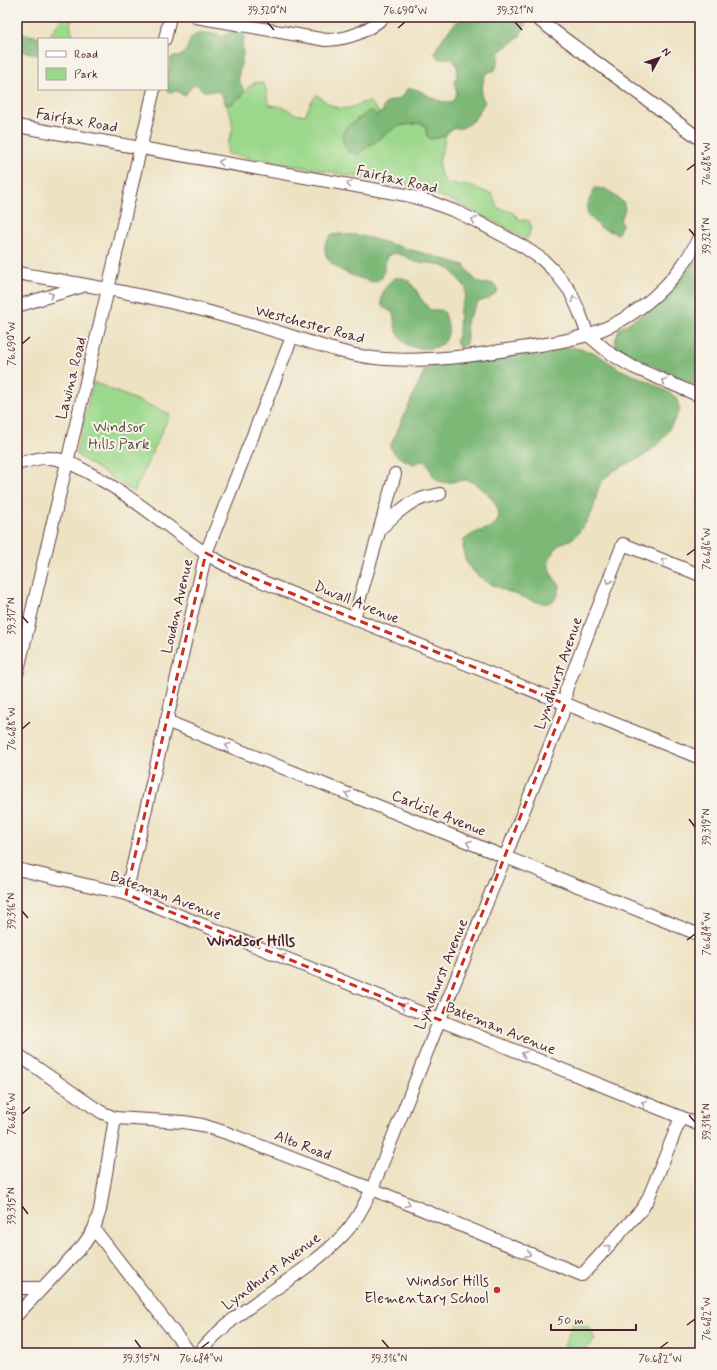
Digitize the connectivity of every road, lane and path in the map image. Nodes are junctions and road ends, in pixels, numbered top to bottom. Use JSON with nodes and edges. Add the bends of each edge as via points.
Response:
{"nodes":[{"id":1,"x":170,"y":17,"type":"edge"},
{"id":2,"x":196,"y":17,"type":"edge"},
{"id":3,"x":384,"y":17,"type":"edge"},
{"id":4,"x":535,"y":17,"type":"edge"},
{"id":5,"x":165,"y":38,"type":"edge"},
{"id":6,"x":154,"y":90,"type":"edge"},
{"id":7,"x":17,"y":126,"type":"edge"},
{"id":8,"x":700,"y":139,"type":"edge"},
{"id":9,"x":141,"y":147,"type":"junction"},
{"id":10,"x":700,"y":235,"type":"edge"},
{"id":11,"x":17,"y":273,"type":"edge"},
{"id":12,"x":85,"y":285,"type":"junction"},
{"id":13,"x":108,"y":290,"type":"junction"},
{"id":14,"x":17,"y":306,"type":"edge"},
{"id":15,"x":588,"y":335,"type":"junction"},
{"id":16,"x":292,"y":337,"type":"junction"},
{"id":17,"x":700,"y":396,"type":"edge"},
{"id":18,"x":67,"y":461,"type":"junction"},
{"id":19,"x":17,"y":464,"type":"edge"},
{"id":20,"x":395,"y":474,"type":"dead end"},
{"id":21,"x":440,"y":494,"type":"dead end"},
{"id":22,"x":380,"y":529,"type":"junction"},
{"id":23,"x":206,"y":553,"type":"junction"},
{"id":24,"x":700,"y":575,"type":"edge"},
{"id":25,"x":354,"y":618,"type":"junction"},
{"id":26,"x":21,"y":644,"type":"edge"},
{"id":27,"x":17,"y":674,"type":"edge"},
{"id":28,"x":565,"y":704,"type":"junction"},
{"id":29,"x":166,"y":721,"type":"junction"},
{"id":30,"x":700,"y":758,"type":"edge"},
{"id":31,"x":505,"y":857,"type":"junction"},
{"id":32,"x":17,"y":869,"type":"edge"},
{"id":33,"x":126,"y":894,"type":"junction"},
{"id":34,"x":700,"y":935,"type":"edge"},
{"id":35,"x":440,"y":1020,"type":"junction"},
{"id":36,"x":17,"y":1054,"type":"edge"},
{"id":37,"x":680,"y":1117,"type":"junction"},
{"id":38,"x":115,"y":1118,"type":"junction"},
{"id":39,"x":700,"y":1125,"type":"edge"},
{"id":40,"x":372,"y":1189,"type":"junction"},
{"id":41,"x":94,"y":1229,"type":"junction"},
{"id":42,"x":17,"y":1288,"type":"edge"},
{"id":43,"x":42,"y":1288,"type":"junction"},
{"id":44,"x":17,"y":1315,"type":"edge"},
{"id":45,"x":190,"y":1353,"type":"edge"},
{"id":46,"x":199,"y":1353,"type":"edge"}],
"edges":[{"from":1,"to":5,"type":"street"},
{"from":2,"to":3,"type":"street","via":[[326,40],[341,40],[355,35]]},
{"from":4,"to":8,"type":"street"},
{"from":6,"to":9,"type":"street","name":"Lawina Road"},
{"from":7,"to":9,"type":"street","name":"Fairfax Road"},
{"from":9,"to":13,"type":"street","name":"Lawina Road"},
{"from":15,"to":9,"type":"street","name":"Fairfax Road","one_way":true,"via":[[570,291],[556,272],[524,247],[457,212],[406,195]]},
{"from":10,"to":15,"type":"street","name":"Westchester Road","via":[[673,278],[658,293],[613,325]]},
{"from":11,"to":12,"type":"street","name":"Westchester Road"},
{"from":12,"to":13,"type":"street","name":"Westchester Road"},
{"from":14,"to":12,"type":"street","one_way":true},
{"from":13,"to":16,"type":"street","name":"Westchester Road","via":[[174,303]]},
{"from":13,"to":18,"type":"street","name":"Lawina Road"},
{"from":15,"to":16,"type":"street","name":"Westchester Road","via":[[454,358],[420,360],[384,359],[349,353]]},
{"from":17,"to":15,"type":"street","name":"Fairfax Road","one_way":true,"via":[[633,367],[611,354]]},
{"from":16,"to":23,"type":"street","name":"Loudon Avenue"},
{"from":18,"to":19,"type":"street","name":"Duvall Avenue","via":[[40,458]]},
{"from":18,"to":23,"type":"street","name":"Duvall Avenue","via":[[135,501]]},
{"from":18,"to":26,"type":"street","name":"Lawina Road"},
{"from":20,"to":22,"type":"street"},
{"from":21,"to":22,"type":"street","via":[[409,504]]},
{"from":22,"to":25,"type":"street"},
{"from":23,"to":25,"type":"street","name":"Duvall Avenue","via":[[251,577]]},
{"from":23,"to":29,"type":"street","name":"Loudon Avenue"},
{"from":24,"to":28,"type":"street","name":"Lyndhurst Avenue","one_way":true,"via":[[623,544],[566,690]]},
{"from":25,"to":28,"type":"street","name":"Duvall Avenue"},
{"from":26,"to":27,"type":"street","name":"Lawina Road"},
{"from":28,"to":30,"type":"street","name":"Duvall Avenue"},
{"from":28,"to":31,"type":"street","name":"Lyndhurst Avenue"},
{"from":31,"to":29,"type":"street","name":"Carlisle Avenue","one_way":true},
{"from":29,"to":33,"type":"street","name":"Loudon Avenue"},
{"from":31,"to":34,"type":"street","name":"Carlisle Avenue"},
{"from":31,"to":35,"type":"street","name":"Lyndhurst Avenue"},
{"from":32,"to":33,"type":"street","name":"Bateman Avenue"},
{"from":35,"to":33,"type":"street","name":"Bateman Avenue","one_way":true},
{"from":37,"to":35,"type":"street","name":"Bateman Avenue","one_way":true},
{"from":35,"to":40,"type":"street","name":"Lyndhurst Avenue"},
{"from":36,"to":38,"type":"street","name":"Alto Road","via":[[101,1112]]},
{"from":37,"to":39,"type":"street","name":"Bateman Avenue"},
{"from":40,"to":37,"type":"street","name":"Alto Road","one_way":true,"via":[[582,1275],[642,1209]]},
{"from":38,"to":40,"type":"street","name":"Alto Road","via":[[202,1125],[227,1132]]},
{"from":38,"to":41,"type":"street","via":[[100,1210]]},
{"from":40,"to":46,"type":"street","name":"Lyndhurst Avenue","via":[[355,1220],[343,1235],[311,1264],[227,1324]]},
{"from":41,"to":43,"type":"street","via":[[84,1244]]},
{"from":41,"to":45,"type":"street"},
{"from":42,"to":43,"type":"street"},
{"from":43,"to":44,"type":"street"}]}
